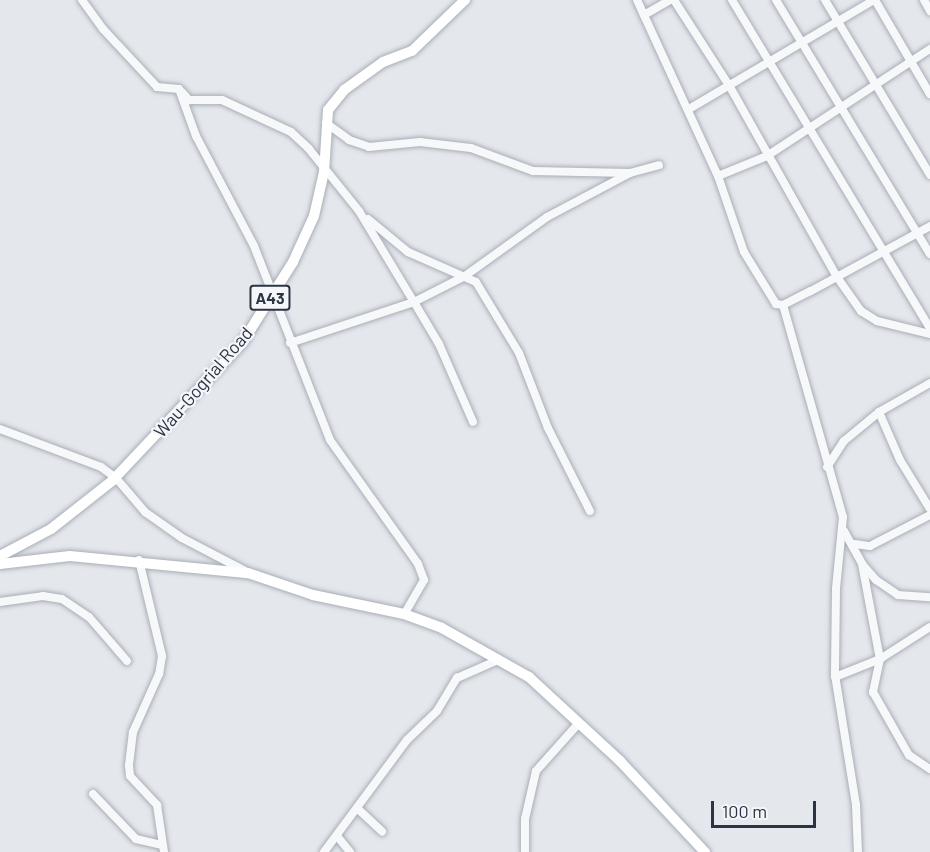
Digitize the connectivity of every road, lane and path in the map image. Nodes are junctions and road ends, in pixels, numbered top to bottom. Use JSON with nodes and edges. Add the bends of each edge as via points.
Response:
{"nodes":[{"id":1,"x":82,"y":0,"type":"edge"},
{"id":2,"x":465,"y":0,"type":"edge"},
{"id":3,"x":637,"y":0,"type":"edge"},
{"id":4,"x":672,"y":0,"type":"edge"},
{"id":5,"x":732,"y":0,"type":"edge"},
{"id":6,"x":776,"y":0,"type":"edge"},
{"id":7,"x":825,"y":0,"type":"edge"},
{"id":8,"x":874,"y":0,"type":"edge"},
{"id":9,"x":924,"y":0,"type":"edge"},
{"id":10,"x":930,"y":11,"type":"edge"},
{"id":11,"x":644,"y":15,"type":"junction"},
{"id":12,"x":838,"y":21,"type":"junction"},
{"id":13,"x":803,"y":42,"type":"junction"},
{"id":14,"x":930,"y":49,"type":"edge"},
{"id":15,"x":910,"y":61,"type":"junction"},
{"id":16,"x":770,"y":62,"type":"junction"},
{"id":17,"x":876,"y":84,"type":"junction"},
{"id":18,"x":730,"y":87,"type":"junction"},
{"id":19,"x":179,"y":89,"type":"junction"},
{"id":20,"x":930,"y":94,"type":"edge"},
{"id":21,"x":842,"y":108,"type":"junction"},
{"id":22,"x":689,"y":109,"type":"junction"},
{"id":23,"x":326,"y":123,"type":"junction"},
{"id":24,"x":811,"y":125,"type":"junction"},
{"id":25,"x":767,"y":156,"type":"junction"},
{"id":26,"x":659,"y":165,"type":"dead end"},
{"id":27,"x":324,"y":172,"type":"junction"},
{"id":28,"x":630,"y":173,"type":"junction"},
{"id":29,"x":930,"y":175,"type":"edge"},
{"id":30,"x":718,"y":176,"type":"junction"},
{"id":31,"x":359,"y":212,"type":"junction"},
{"id":32,"x":930,"y":225,"type":"edge"},
{"id":33,"x":916,"y":233,"type":"junction"},
{"id":34,"x":883,"y":253,"type":"junction"},
{"id":35,"x":930,"y":254,"type":"edge"},
{"id":36,"x":465,"y":276,"type":"junction"},
{"id":37,"x":837,"y":277,"type":"junction"},
{"id":38,"x":271,"y":296,"type":"junction"},
{"id":39,"x":414,"y":302,"type":"junction"},
{"id":40,"x":783,"y":304,"type":"junction"},
{"id":41,"x":930,"y":328,"type":"edge"},
{"id":42,"x":930,"y":334,"type":"edge"},
{"id":43,"x":290,"y":343,"type":"junction"},
{"id":44,"x":930,"y":383,"type":"edge"},
{"id":45,"x":879,"y":412,"type":"junction"},
{"id":46,"x":473,"y":422,"type":"dead end"},
{"id":47,"x":0,"y":429,"type":"edge"},
{"id":48,"x":827,"y":466,"type":"junction"},
{"id":49,"x":116,"y":478,"type":"junction"},
{"id":50,"x":930,"y":509,"type":"edge"},
{"id":51,"x":590,"y":511,"type":"dead end"},
{"id":52,"x":930,"y":515,"type":"edge"},
{"id":53,"x":844,"y":531,"type":"junction"},
{"id":54,"x":855,"y":544,"type":"junction"},
{"id":55,"x":0,"y":556,"type":"edge"},
{"id":56,"x":139,"y":560,"type":"junction"},
{"id":57,"x":0,"y":564,"type":"edge"},
{"id":58,"x":862,"y":564,"type":"junction"},
{"id":59,"x":248,"y":573,"type":"junction"},
{"id":60,"x":930,"y":597,"type":"edge"},
{"id":61,"x":0,"y":602,"type":"edge"},
{"id":62,"x":404,"y":614,"type":"junction"},
{"id":63,"x":930,"y":627,"type":"edge"},
{"id":64,"x":880,"y":659,"type":"junction"},
{"id":65,"x":498,"y":660,"type":"junction"},
{"id":66,"x":128,"y":661,"type":"dead end"},
{"id":67,"x":836,"y":678,"type":"junction"},
{"id":68,"x":578,"y":724,"type":"junction"},
{"id":69,"x":930,"y":769,"type":"edge"},
{"id":70,"x":93,"y":794,"type":"dead end"},
{"id":71,"x":358,"y":809,"type":"junction"},
{"id":72,"x":382,"y":831,"type":"dead end"},
{"id":73,"x":337,"y":836,"type":"junction"},
{"id":74,"x":163,"y":849,"type":"edge"},
{"id":75,"x":324,"y":852,"type":"edge"},
{"id":76,"x":350,"y":852,"type":"edge"},
{"id":77,"x":525,"y":852,"type":"edge"},
{"id":78,"x":705,"y":852,"type":"edge"},
{"id":79,"x":858,"y":852,"type":"edge"}],
"edges":[{"from":1,"to":19,"type":"street","via":[[103,29],[157,87]]},
{"from":2,"to":23,"type":"main road","name":"Wau-Gogrial Road","number":"A43","via":[[412,51],[383,62],[345,90],[328,110]]},
{"from":3,"to":11,"type":"street"},
{"from":4,"to":11,"type":"street"},
{"from":4,"to":18,"type":"street"},
{"from":5,"to":16,"type":"street"},
{"from":6,"to":13,"type":"street"},
{"from":7,"to":12,"type":"street"},
{"from":8,"to":12,"type":"street"},
{"from":8,"to":15,"type":"street"},
{"from":9,"to":10,"type":"street"},
{"from":11,"to":22,"type":"street","via":[[682,103]]},
{"from":12,"to":13,"type":"street"},
{"from":12,"to":17,"type":"street"},
{"from":13,"to":16,"type":"street"},
{"from":13,"to":21,"type":"street"},
{"from":14,"to":15,"type":"street"},
{"from":15,"to":17,"type":"street"},
{"from":15,"to":20,"type":"street"},
{"from":16,"to":18,"type":"street"},
{"from":16,"to":24,"type":"street"},
{"from":17,"to":21,"type":"street"},
{"from":17,"to":29,"type":"street"},
{"from":18,"to":22,"type":"street"},
{"from":18,"to":25,"type":"street"},
{"from":19,"to":27,"type":"street","via":[[189,100],[222,100],[291,132]]},
{"from":19,"to":38,"type":"street","via":[[196,136],[254,246]]},
{"from":21,"to":24,"type":"street"},
{"from":21,"to":33,"type":"street"},
{"from":22,"to":30,"type":"street"},
{"from":23,"to":27,"type":"main road","name":"Wau-Gogrial Road","number":"A43"},
{"from":23,"to":28,"type":"street","via":[[349,140],[369,147],[429,142],[471,148],[533,171]]},
{"from":24,"to":25,"type":"street"},
{"from":24,"to":34,"type":"street"},
{"from":25,"to":30,"type":"street"},
{"from":25,"to":37,"type":"street"},
{"from":26,"to":28,"type":"street"},
{"from":27,"to":31,"type":"street"},
{"from":27,"to":38,"type":"main road","name":"Wau-Gogrial Road","number":"A43","via":[[314,216]]},
{"from":28,"to":36,"type":"street","via":[[526,230]]},
{"from":30,"to":40,"type":"street","via":[[744,252],[776,304]]},
{"from":31,"to":36,"type":"street","via":[[408,252]]},
{"from":31,"to":39,"type":"street"},
{"from":32,"to":33,"type":"street"},
{"from":33,"to":34,"type":"street"},
{"from":33,"to":35,"type":"street"},
{"from":34,"to":37,"type":"street"},
{"from":34,"to":41,"type":"street"},
{"from":36,"to":39,"type":"street"},
{"from":36,"to":51,"type":"street","via":[[476,282],[519,353],[548,428]]},
{"from":37,"to":40,"type":"street"},
{"from":37,"to":42,"type":"street","via":[[861,311],[877,321]]},
{"from":38,"to":43,"type":"street"},
{"from":38,"to":49,"type":"main road","name":"Wau-Gogrial Road","number":"A43","via":[[242,343]]},
{"from":39,"to":43,"type":"street"},
{"from":39,"to":46,"type":"street","via":[[439,344]]},
{"from":40,"to":48,"type":"street"},
{"from":43,"to":62,"type":"street","via":[[330,440],[418,564],[423,580]]},
{"from":44,"to":45,"type":"street"},
{"from":45,"to":48,"type":"street","via":[[844,441]]},
{"from":45,"to":50,"type":"street","via":[[896,451]]},
{"from":47,"to":49,"type":"street","via":[[101,467]]},
{"from":48,"to":53,"type":"street","via":[[837,492]]},
{"from":49,"to":55,"type":"main road","name":"Wau-Gogrial Road","number":"A43","via":[[51,529]]},
{"from":49,"to":59,"type":"street","via":[[145,512],[182,538]]},
{"from":52,"to":54,"type":"street","via":[[870,546]]},
{"from":53,"to":54,"type":"street"},
{"from":53,"to":67,"type":"street","via":[[836,589]]},
{"from":54,"to":58,"type":"street"},
{"from":56,"to":57,"type":"main road","via":[[70,556]]},
{"from":56,"to":59,"type":"main road"},
{"from":56,"to":74,"type":"street","via":[[162,656],[159,674],[133,732],[129,766],[130,776],[157,805]]},
{"from":58,"to":60,"type":"street","via":[[898,595]]},
{"from":58,"to":64,"type":"street"},
{"from":59,"to":62,"type":"main road","via":[[322,598]]},
{"from":61,"to":66,"type":"street","via":[[43,596],[62,599],[89,617]]},
{"from":62,"to":65,"type":"main road","via":[[442,628]]},
{"from":63,"to":64,"type":"street"},
{"from":64,"to":67,"type":"street"},
{"from":64,"to":69,"type":"street","via":[[873,692],[882,712],[909,754]]},
{"from":65,"to":68,"type":"main road","via":[[529,676]]},
{"from":65,"to":71,"type":"street","via":[[458,678]]},
{"from":67,"to":79,"type":"street","via":[[855,798]]},
{"from":68,"to":77,"type":"street","via":[[536,771],[525,819]]},
{"from":68,"to":78,"type":"main road","via":[[620,761]]},
{"from":70,"to":74,"type":"street","via":[[136,838]]},
{"from":71,"to":72,"type":"street"},
{"from":71,"to":73,"type":"street"},
{"from":73,"to":75,"type":"street"},
{"from":73,"to":76,"type":"street"}]}
